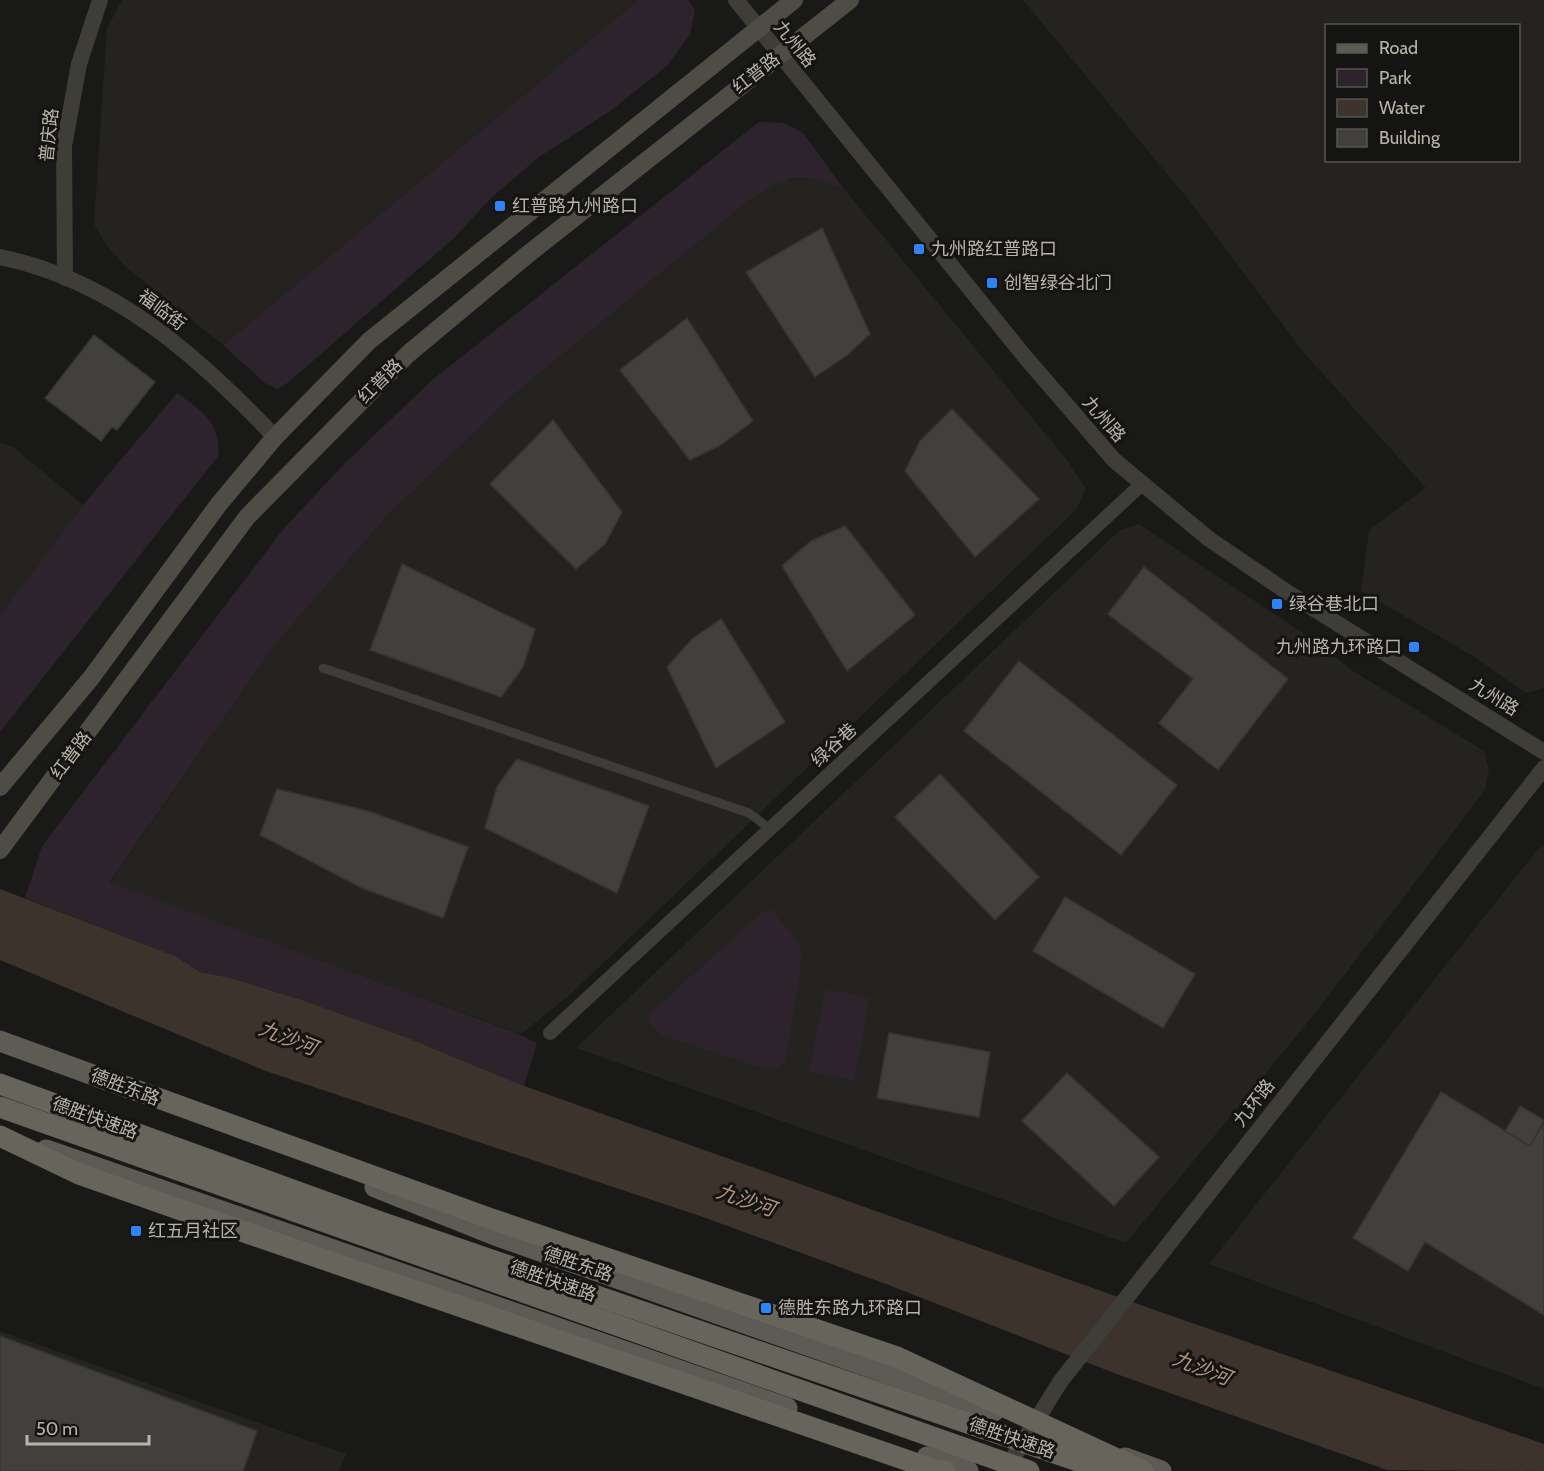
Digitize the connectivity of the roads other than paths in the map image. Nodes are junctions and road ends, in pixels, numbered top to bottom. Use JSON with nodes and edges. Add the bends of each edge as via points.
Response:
{"nodes":[{"id":1,"x":100,"y":0,"type":"edge"},
{"id":2,"x":736,"y":0,"type":"edge"},
{"id":3,"x":794,"y":0,"type":"edge"},
{"id":4,"x":850,"y":0,"type":"edge"},
{"id":5,"x":757,"y":28,"type":"junction"},
{"id":6,"x":778,"y":55,"type":"junction"},
{"id":7,"x":0,"y":257,"type":"edge"},
{"id":8,"x":65,"y":278,"type":"junction"},
{"id":9,"x":275,"y":436,"type":"junction"},
{"id":10,"x":1142,"y":484,"type":"junction"},
{"id":11,"x":323,"y":669,"type":"dead end"},
{"id":12,"x":1544,"y":752,"type":"edge"},
{"id":13,"x":1544,"y":768,"type":"edge"},
{"id":14,"x":0,"y":787,"type":"edge"},
{"id":15,"x":770,"y":830,"type":"junction"},
{"id":16,"x":0,"y":850,"type":"edge"},
{"id":17,"x":550,"y":1034,"type":"dead end"},
{"id":18,"x":0,"y":1041,"type":"edge"},
{"id":19,"x":0,"y":1084,"type":"edge"},
{"id":20,"x":122,"y":1085,"type":"junction"},
{"id":21,"x":0,"y":1107,"type":"edge"},
{"id":22,"x":0,"y":1135,"type":"edge"},
{"id":23,"x":1033,"y":1424,"type":"junction"},
{"id":24,"x":945,"y":1471,"type":"edge"},
{"id":25,"x":968,"y":1471,"type":"edge"},
{"id":26,"x":1005,"y":1471,"type":"edge"},
{"id":27,"x":1029,"y":1471,"type":"edge"},
{"id":28,"x":1107,"y":1471,"type":"edge"},
{"id":29,"x":1143,"y":1471,"type":"edge"},
{"id":30,"x":1161,"y":1471,"type":"edge"}],
"edges":[{"from":1,"to":8,"type":"street","name":"普庆路","via":[[79,64],[64,146]]},
{"from":2,"to":5,"type":"street","name":"九州路"},
{"from":3,"to":5,"type":"main road","name":"红普路"},
{"from":4,"to":6,"type":"main road","name":"红普路"},
{"from":5,"to":6,"type":"street","name":"九州路"},
{"from":5,"to":9,"type":"main road","name":"红普路","via":[[369,341]]},
{"from":6,"to":10,"type":"street","name":"九州路","via":[[1026,358],[1114,460]]},
{"from":6,"to":16,"type":"main road","name":"红普路","via":[[408,354],[247,517]]},
{"from":7,"to":8,"type":"street","name":"福临街","via":[[36,265]]},
{"from":8,"to":9,"type":"street","name":"福临街","via":[[129,308],[225,384]]},
{"from":9,"to":14,"type":"main road","name":"红普路","via":[[171,566],[91,678]]},
{"from":10,"to":12,"type":"street","name":"九州路","via":[[1209,539],[1290,594]]},
{"from":10,"to":15,"type":"street","name":"绿谷巷"},
{"from":11,"to":15,"type":"street","via":[[749,813]]},
{"from":13,"to":23,"type":"street","name":"九环路","via":[[1134,1287],[1060,1382]]},
{"from":15,"to":17,"type":"street","name":"绿谷巷"},
{"from":18,"to":20,"type":"main road","name":"德胜东路"},
{"from":19,"to":28,"type":"highway","name":"德胜快速路","bridge":true,"via":[[392,1226]]},
{"from":20,"to":23,"type":"main road","name":"德胜东路","via":[[495,1235]]},
{"from":20,"to":29,"type":"highway","bridge":true,"via":[[897,1357]]},
{"from":21,"to":27,"type":"highway","name":"德胜快速路","bridge":true},
{"from":22,"to":24,"type":"highway","via":[[79,1174]]},
{"from":22,"to":25,"type":"main road"},
{"from":23,"to":26,"type":"street","name":"九环路"},
{"from":23,"to":30,"type":"main road","name":"德胜东路"}]}
